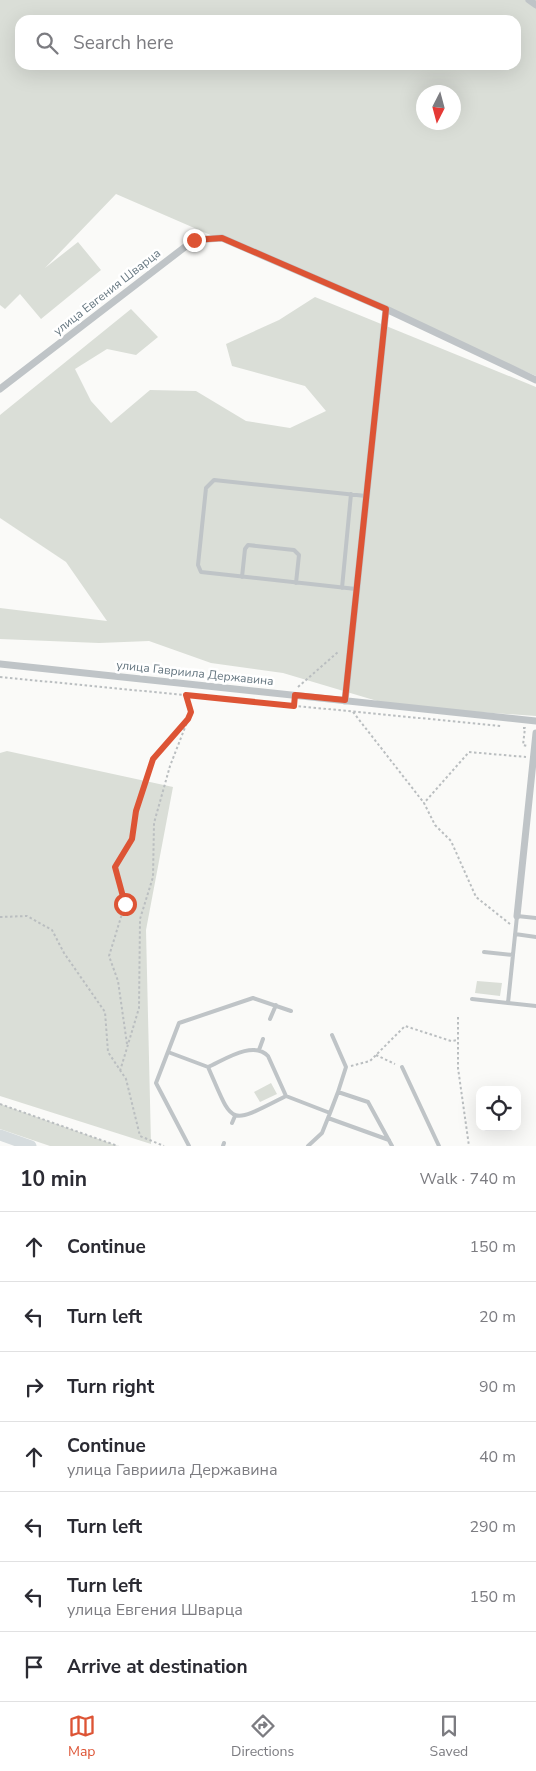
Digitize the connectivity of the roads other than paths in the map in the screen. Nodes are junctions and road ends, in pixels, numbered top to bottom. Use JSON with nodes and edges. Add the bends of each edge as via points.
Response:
{"nodes":[{"id":1,"x":529,"y":0,"type":"edge"},
{"id":2,"x":536,"y":5,"type":"edge"},
{"id":3,"x":386,"y":309,"type":"junction"},
{"id":4,"x":536,"y":380,"type":"edge"},
{"id":5,"x":0,"y":389,"type":"edge"},
{"id":6,"x":351,"y":494,"type":"junction"},
{"id":7,"x":366,"y":496,"type":"junction"},
{"id":8,"x":242,"y":577,"type":"junction"},
{"id":9,"x":296,"y":583,"type":"junction"},
{"id":10,"x":342,"y":588,"type":"junction"},
{"id":11,"x":356,"y":590,"type":"junction"},
{"id":12,"x":0,"y":664,"type":"edge"},
{"id":13,"x":345,"y":700,"type":"junction"},
{"id":14,"x":536,"y":721,"type":"edge"},
{"id":15,"x":536,"y":733,"type":"edge"},
{"id":16,"x":535,"y":752,"type":"edge"},
{"id":17,"x":517,"y":916,"type":"junction"},
{"id":18,"x":536,"y":918,"type":"edge"},
{"id":19,"x":515,"y":934,"type":"junction"},
{"id":20,"x":536,"y":937,"type":"edge"},
{"id":21,"x":484,"y":952,"type":"dead end"},
{"id":22,"x":513,"y":955,"type":"junction"},
{"id":23,"x":472,"y":999,"type":"dead end"},
{"id":24,"x":508,"y":1003,"type":"junction"},
{"id":25,"x":276,"y":1005,"type":"junction"},
{"id":26,"x":536,"y":1006,"type":"edge"},
{"id":27,"x":291,"y":1011,"type":"dead end"},
{"id":28,"x":270,"y":1019,"type":"dead end"},
{"id":29,"x":332,"y":1035,"type":"dead end"},
{"id":30,"x":263,"y":1039,"type":"dead end"},
{"id":31,"x":259,"y":1050,"type":"junction"},
{"id":32,"x":168,"y":1052,"type":"junction"},
{"id":33,"x":208,"y":1067,"type":"junction"},
{"id":34,"x":402,"y":1068,"type":"road end"},
{"id":35,"x":338,"y":1092,"type":"junction"},
{"id":36,"x":286,"y":1096,"type":"junction"},
{"id":37,"x":330,"y":1113,"type":"junction"},
{"id":38,"x":235,"y":1116,"type":"junction"},
{"id":39,"x":328,"y":1118,"type":"junction"},
{"id":40,"x":232,"y":1123,"type":"dead end"},
{"id":41,"x":0,"y":1135,"type":"edge"},
{"id":42,"x":389,"y":1140,"type":"junction"},
{"id":43,"x":32,"y":1146,"type":"edge"},
{"id":44,"x":189,"y":1146,"type":"edge"},
{"id":45,"x":308,"y":1146,"type":"edge"},
{"id":46,"x":392,"y":1146,"type":"edge"},
{"id":47,"x":439,"y":1146,"type":"edge"}],
"edges":[{"from":1,"to":2,"type":"street"},
{"from":3,"to":4,"type":"street","name":"улица Евгения Шварца"},
{"from":3,"to":5,"type":"street","name":"улица Евгения Шварца","via":[[222,238],[194,240]]},
{"from":3,"to":7,"type":"street"},
{"from":6,"to":7,"type":"lane"},
{"from":6,"to":8,"type":"lane","via":[[211,481],[206,488],[198,569],[204,574]]},
{"from":6,"to":10,"type":"lane"},
{"from":7,"to":11,"type":"street"},
{"from":8,"to":9,"type":"lane"},
{"from":8,"to":9,"type":"lane","via":[[247,546],[294,550],[299,555]]},
{"from":9,"to":10,"type":"lane"},
{"from":10,"to":11,"type":"lane"},
{"from":11,"to":13,"type":"street"},
{"from":12,"to":13,"type":"street","name":"улица Гавриила Державина"},
{"from":13,"to":14,"type":"street","name":"улица Гавриила Державина"},
{"from":15,"to":16,"type":"street"},
{"from":16,"to":17,"type":"street"},
{"from":17,"to":18,"type":"lane"},
{"from":17,"to":19,"type":"lane"},
{"from":19,"to":20,"type":"lane"},
{"from":19,"to":22,"type":"lane"},
{"from":21,"to":22,"type":"lane"},
{"from":22,"to":24,"type":"lane"},
{"from":23,"to":24,"type":"lane"},
{"from":24,"to":26,"type":"lane"},
{"from":25,"to":27,"type":"lane"},
{"from":25,"to":28,"type":"lane"},
{"from":25,"to":32,"type":"lane","via":[[253,998],[182,1021],[176,1026]]},
{"from":29,"to":35,"type":"lane","via":[[346,1067]]},
{"from":30,"to":31,"type":"lane"},
{"from":31,"to":33,"type":"lane","via":[[250,1049]]},
{"from":31,"to":36,"type":"lane","via":[[268,1056]]},
{"from":32,"to":33,"type":"lane"},
{"from":32,"to":44,"type":"lane","via":[[156,1083]]},
{"from":33,"to":38,"type":"lane","via":[[227,1110]]},
{"from":34,"to":47,"type":"lane"},
{"from":35,"to":37,"type":"lane"},
{"from":35,"to":42,"type":"lane","via":[[368,1102]]},
{"from":36,"to":37,"type":"lane"},
{"from":36,"to":38,"type":"lane","via":[[245,1117]]},
{"from":37,"to":39,"type":"lane"},
{"from":38,"to":40,"type":"lane"},
{"from":39,"to":42,"type":"lane"},
{"from":39,"to":45,"type":"lane","via":[[322,1133]]},
{"from":41,"to":43,"type":"main road"},
{"from":42,"to":46,"type":"lane"}]}
